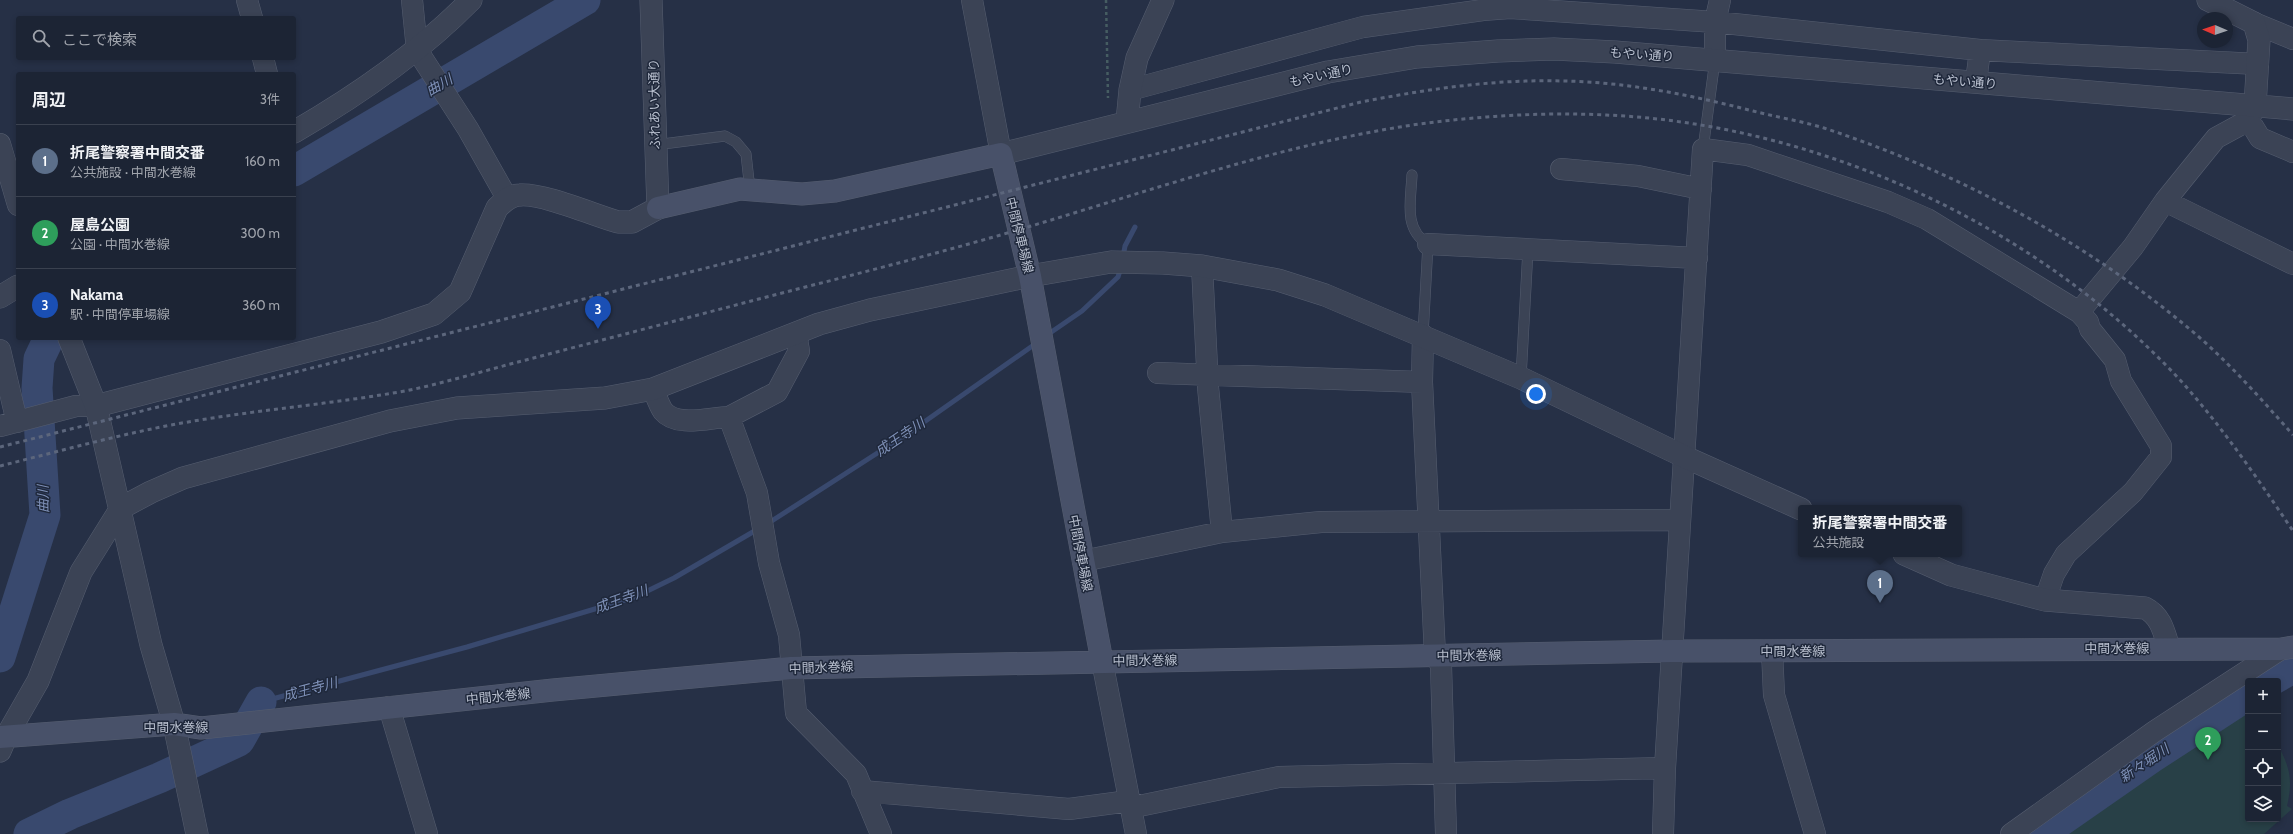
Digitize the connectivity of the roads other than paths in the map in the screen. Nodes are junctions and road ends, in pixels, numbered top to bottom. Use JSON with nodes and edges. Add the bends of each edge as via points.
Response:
{"nodes":[{"id":1,"x":247,"y":0,"type":"edge"},
{"id":2,"x":412,"y":0,"type":"edge"},
{"id":3,"x":471,"y":0,"type":"edge"},
{"id":4,"x":972,"y":0,"type":"edge"},
{"id":5,"x":1163,"y":0,"type":"edge"},
{"id":6,"x":1720,"y":0,"type":"edge"},
{"id":7,"x":2208,"y":0,"type":"edge"},
{"id":8,"x":655,"y":2,"type":"edge"},
{"id":9,"x":251,"y":16,"type":"edge"},
{"id":10,"x":1715,"y":22,"type":"junction"},
{"id":11,"x":2254,"y":23,"type":"junction"},
{"id":12,"x":2293,"y":38,"type":"edge"},
{"id":13,"x":417,"y":50,"type":"junction"},
{"id":14,"x":1980,"y":50,"type":"junction"},
{"id":15,"x":264,"y":60,"type":"edge"},
{"id":16,"x":1715,"y":60,"type":"junction"},
{"id":17,"x":2258,"y":64,"type":"junction"},
{"id":18,"x":266,"y":72,"type":"edge"},
{"id":19,"x":1976,"y":82,"type":"junction"},
{"id":20,"x":1130,"y":90,"type":"junction"},
{"id":21,"x":2293,"y":109,"type":"edge"},
{"id":22,"x":2252,"y":113,"type":"junction"},
{"id":23,"x":1118,"y":124,"type":"junction"},
{"id":24,"x":296,"y":131,"type":"edge"},
{"id":25,"x":0,"y":144,"type":"edge"},
{"id":26,"x":655,"y":145,"type":"junction"},
{"id":27,"x":1703,"y":149,"type":"junction"},
{"id":28,"x":2293,"y":152,"type":"edge"},
{"id":29,"x":1001,"y":154,"type":"junction"},
{"id":30,"x":1561,"y":169,"type":"dead end"},
{"id":31,"x":1412,"y":175,"type":"dead end"},
{"id":32,"x":1701,"y":189,"type":"junction"},
{"id":33,"x":750,"y":190,"type":"junction"},
{"id":34,"x":16,"y":198,"type":"edge"},
{"id":35,"x":508,"y":198,"type":"junction"},
{"id":36,"x":2165,"y":200,"type":"junction"},
{"id":37,"x":658,"y":208,"type":"junction"},
{"id":38,"x":1428,"y":244,"type":"junction"},
{"id":39,"x":1528,"y":250,"type":"junction"},
{"id":40,"x":1697,"y":258,"type":"junction"},
{"id":41,"x":2293,"y":264,"type":"edge"},
{"id":42,"x":1202,"y":266,"type":"junction"},
{"id":43,"x":1030,"y":276,"type":"junction"},
{"id":44,"x":16,"y":287,"type":"edge"},
{"id":45,"x":0,"y":297,"type":"edge"},
{"id":46,"x":2079,"y":312,"type":"junction"},
{"id":47,"x":796,"y":333,"type":"junction"},
{"id":48,"x":1424,"y":335,"type":"junction"},
{"id":49,"x":70,"y":340,"type":"edge"},
{"id":50,"x":0,"y":350,"type":"edge"},
{"id":51,"x":1158,"y":373,"type":"dead end"},
{"id":52,"x":1208,"y":374,"type":"junction"},
{"id":53,"x":1521,"y":378,"type":"junction"},
{"id":54,"x":1422,"y":382,"type":"junction"},
{"id":55,"x":652,"y":389,"type":"junction"},
{"id":56,"x":87,"y":400,"type":"junction"},
{"id":57,"x":729,"y":416,"type":"junction"},
{"id":58,"x":13,"y":422,"type":"edge"},
{"id":59,"x":1685,"y":457,"type":"junction"},
{"id":60,"x":1798,"y":507,"type":"edge"},
{"id":61,"x":121,"y":508,"type":"junction"},
{"id":62,"x":1430,"y":520,"type":"junction"},
{"id":63,"x":1680,"y":520,"type":"junction"},
{"id":64,"x":1222,"y":532,"type":"junction"},
{"id":65,"x":1910,"y":557,"type":"edge"},
{"id":66,"x":1083,"y":561,"type":"junction"},
{"id":67,"x":2045,"y":600,"type":"junction"},
{"id":68,"x":2169,"y":648,"type":"junction"},
{"id":69,"x":2287,"y":648,"type":"edge"},
{"id":70,"x":1672,"y":651,"type":"junction"},
{"id":71,"x":1772,"y":651,"type":"junction"},
{"id":72,"x":1435,"y":655,"type":"junction"},
{"id":73,"x":1102,"y":661,"type":"junction"},
{"id":74,"x":791,"y":668,"type":"junction"},
{"id":75,"x":389,"y":708,"type":"junction"},
{"id":76,"x":174,"y":724,"type":"junction"},
{"id":77,"x":2,"y":742,"type":"edge"},
{"id":78,"x":1665,"y":768,"type":"junction"},
{"id":79,"x":1445,"y":772,"type":"junction"},
{"id":80,"x":862,"y":791,"type":"junction"},
{"id":81,"x":1129,"y":801,"type":"junction"},
{"id":82,"x":197,"y":834,"type":"edge"},
{"id":83,"x":427,"y":834,"type":"edge"},
{"id":84,"x":881,"y":834,"type":"edge"},
{"id":85,"x":1136,"y":834,"type":"edge"},
{"id":86,"x":1446,"y":834,"type":"edge"},
{"id":87,"x":1663,"y":834,"type":"edge"},
{"id":88,"x":1815,"y":834,"type":"edge"},
{"id":89,"x":2011,"y":834,"type":"edge"}],
"edges":[{"from":1,"to":9,"type":"street"},
{"from":2,"to":13,"type":"street"},
{"from":3,"to":13,"type":"street"},
{"from":4,"to":29,"type":"street"},
{"from":5,"to":20,"type":"street","via":[[1137,58]]},
{"from":6,"to":10,"type":"street"},
{"from":7,"to":11,"type":"street"},
{"from":8,"to":26,"type":"street","name":"ふれあい大通り"},
{"from":10,"to":14,"type":"street"},
{"from":10,"to":16,"type":"street"},
{"from":10,"to":20,"type":"street","via":[[1546,9],[1483,10],[1363,27]]},
{"from":11,"to":12,"type":"street"},
{"from":11,"to":17,"type":"street","via":[[2259,40]]},
{"from":13,"to":24,"type":"street","via":[[360,92]]},
{"from":13,"to":35,"type":"street","via":[[468,128]]},
{"from":14,"to":17,"type":"street"},
{"from":14,"to":19,"type":"street"},
{"from":15,"to":18,"type":"street"},
{"from":16,"to":19,"type":"street","name":"もやい通り"},
{"from":16,"to":23,"type":"street","name":"もやい通り","via":[[1554,49],[1417,57],[1328,72]]},
{"from":16,"to":27,"type":"lane"},
{"from":17,"to":22,"type":"street"},
{"from":19,"to":22,"type":"street","name":"もやい通り"},
{"from":20,"to":23,"type":"street"},
{"from":21,"to":22,"type":"street","name":"もやい通り"},
{"from":22,"to":28,"type":"street","via":[[2260,138]]},
{"from":22,"to":36,"type":"street","via":[[2216,138]]},
{"from":23,"to":29,"type":"street","name":"もやい通り"},
{"from":25,"to":34,"type":"street"},
{"from":26,"to":33,"type":"lane","via":[[725,136],[736,142],[746,154]]},
{"from":26,"to":37,"type":"street","name":"ふれあい大通り"},
{"from":27,"to":32,"type":"street"},
{"from":27,"to":46,"type":"street","via":[[1748,154],[1888,202],[1927,219]]},
{"from":29,"to":33,"type":"main road","via":[[835,191],[802,194]]},
{"from":29,"to":43,"type":"main road","name":"中間停車場線"},
{"from":30,"to":32,"type":"street","via":[[1638,176]]},
{"from":31,"to":38,"type":"lane","via":[[1411,226],[1417,236]]},
{"from":32,"to":40,"type":"street"},
{"from":33,"to":37,"type":"main road","via":[[740,189]]},
{"from":35,"to":37,"type":"street","via":[[519,195],[537,196],[618,222],[632,222]]},
{"from":35,"to":56,"type":"street","via":[[496,208],[460,292],[434,314],[381,332]]},
{"from":36,"to":41,"type":"street"},
{"from":36,"to":46,"type":"street","via":[[2133,247]]},
{"from":38,"to":39,"type":"street"},
{"from":38,"to":48,"type":"lane"},
{"from":39,"to":40,"type":"street"},
{"from":39,"to":53,"type":"lane"},
{"from":40,"to":59,"type":"street"},
{"from":42,"to":43,"type":"street","via":[[1111,262]]},
{"from":42,"to":48,"type":"street","via":[[1278,280],[1326,295]]},
{"from":42,"to":52,"type":"street"},
{"from":43,"to":47,"type":"street","via":[[870,310]]},
{"from":43,"to":66,"type":"main road","name":"中間停車場線"},
{"from":44,"to":45,"type":"street"},
{"from":46,"to":67,"type":"street","via":[[2115,360],[2121,381],[2161,446],[2161,457],[2133,492],[2066,554],[2054,574]]},
{"from":47,"to":55,"type":"street"},
{"from":47,"to":57,"type":"street","via":[[800,351],[777,392]]},
{"from":48,"to":53,"type":"street"},
{"from":48,"to":54,"type":"street"},
{"from":49,"to":56,"type":"street"},
{"from":50,"to":58,"type":"street"},
{"from":51,"to":52,"type":"street"},
{"from":52,"to":54,"type":"street"},
{"from":52,"to":64,"type":"street"},
{"from":53,"to":59,"type":"street"},
{"from":54,"to":62,"type":"street"},
{"from":55,"to":57,"type":"street","via":[[664,411],[671,418],[681,420]]},
{"from":55,"to":61,"type":"street","via":[[605,398],[457,408],[390,421],[183,478]]},
{"from":56,"to":58,"type":"street"},
{"from":56,"to":61,"type":"street"},
{"from":57,"to":74,"type":"street","via":[[757,493],[769,563],[789,635]]},
{"from":59,"to":60,"type":"street"},
{"from":59,"to":63,"type":"street"},
{"from":61,"to":76,"type":"street","via":[[151,645]]},
{"from":61,"to":77,"type":"street","via":[[81,572],[38,681]]},
{"from":62,"to":63,"type":"street"},
{"from":62,"to":64,"type":"street","via":[[1321,522]]},
{"from":62,"to":72,"type":"street"},
{"from":63,"to":70,"type":"street"},
{"from":64,"to":66,"type":"street"},
{"from":65,"to":67,"type":"street","via":[[1951,576]]},
{"from":66,"to":73,"type":"main road","name":"中間停車場線"},
{"from":67,"to":68,"type":"street","via":[[2145,608],[2153,612],[2159,621]]},
{"from":68,"to":69,"type":"main road","name":"中間水巻線"},
{"from":68,"to":71,"type":"main road","name":"中間水巻線"},
{"from":69,"to":89,"type":"street","via":[[2155,731]]},
{"from":70,"to":71,"type":"main road","name":"中間水巻線"},
{"from":70,"to":72,"type":"main road","name":"中間水巻線"},
{"from":70,"to":78,"type":"street"},
{"from":71,"to":88,"type":"street","via":[[1774,695]]},
{"from":72,"to":73,"type":"main road","name":"中間水巻線"},
{"from":72,"to":79,"type":"street","via":[[1441,665]]},
{"from":73,"to":74,"type":"main road","name":"中間水巻線"},
{"from":73,"to":81,"type":"street"},
{"from":74,"to":75,"type":"main road","name":"中間水巻線"},
{"from":74,"to":80,"type":"street","via":[[796,713],[856,774]]},
{"from":75,"to":76,"type":"main road","name":"中間水巻線","via":[[201,728]]},
{"from":75,"to":83,"type":"street"},
{"from":76,"to":77,"type":"main road","name":"中間水巻線"},
{"from":76,"to":82,"type":"street"},
{"from":78,"to":79,"type":"street"},
{"from":78,"to":87,"type":"street"},
{"from":79,"to":81,"type":"street","via":[[1279,777],[1139,806]]},
{"from":79,"to":86,"type":"street"},
{"from":80,"to":81,"type":"street","via":[[1069,809]]},
{"from":80,"to":84,"type":"street"},
{"from":81,"to":85,"type":"street"}]}
